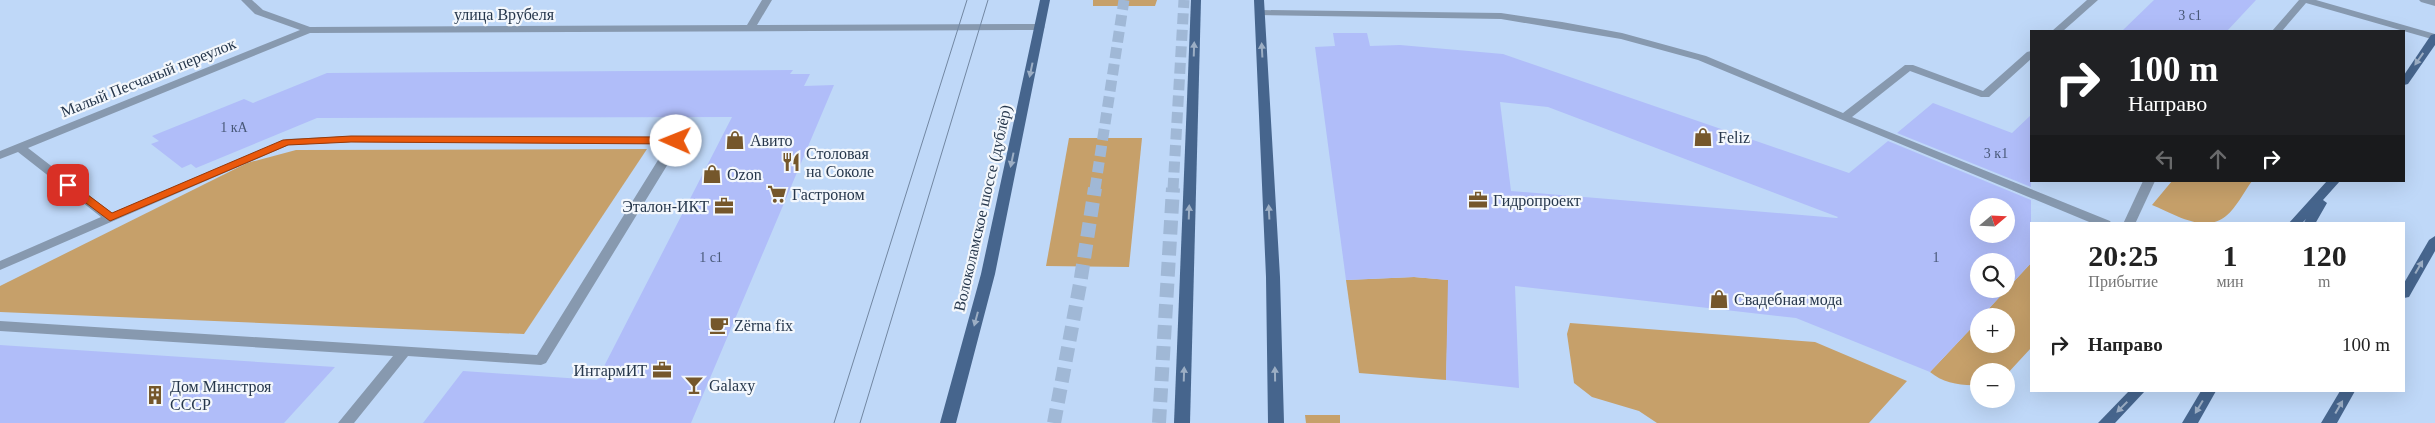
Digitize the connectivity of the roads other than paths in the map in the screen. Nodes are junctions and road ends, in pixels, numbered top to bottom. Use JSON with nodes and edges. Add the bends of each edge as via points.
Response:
{"nodes":[{"id":1,"x":246,"y":0,"type":"edge"},
{"id":2,"x":768,"y":0,"type":"edge"},
{"id":3,"x":1045,"y":0,"type":"edge"},
{"id":4,"x":1196,"y":0,"type":"edge"},
{"id":5,"x":2093,"y":0,"type":"edge"},
{"id":6,"x":2305,"y":0,"type":"edge"},
{"id":7,"x":2424,"y":0,"type":"edge"},
{"id":8,"x":2435,"y":3,"type":"edge"},
{"id":9,"x":1259,"y":6,"type":"edge"},
{"id":10,"x":751,"y":27,"type":"junction"},
{"id":11,"x":1040,"y":27,"type":"junction"},
{"id":12,"x":309,"y":30,"type":"junction"},
{"id":13,"x":2058,"y":30,"type":"edge"},
{"id":14,"x":2278,"y":30,"type":"edge"},
{"id":15,"x":2435,"y":37,"type":"edge"},
{"id":16,"x":2030,"y":55,"type":"edge"},
{"id":17,"x":2405,"y":81,"type":"edge"},
{"id":18,"x":1844,"y":118,"type":"junction"},
{"id":19,"x":19,"y":147,"type":"junction"},
{"id":20,"x":0,"y":155,"type":"edge"},
{"id":21,"x":2149,"y":182,"type":"edge"},
{"id":22,"x":2333,"y":182,"type":"edge"},
{"id":23,"x":2333,"y":182,"type":"edge"},
{"id":24,"x":110,"y":218,"type":"junction"},
{"id":25,"x":2101,"y":222,"type":"edge"},
{"id":26,"x":2130,"y":222,"type":"edge"},
{"id":27,"x":2296,"y":222,"type":"edge"},
{"id":28,"x":2310,"y":222,"type":"edge"},
{"id":29,"x":2435,"y":240,"type":"edge"},
{"id":30,"x":0,"y":266,"type":"edge"},
{"id":31,"x":2405,"y":292,"type":"edge"},
{"id":32,"x":0,"y":326,"type":"edge"},
{"id":33,"x":404,"y":352,"type":"junction"},
{"id":34,"x":2137,"y":392,"type":"edge"},
{"id":35,"x":2208,"y":392,"type":"edge"},
{"id":36,"x":2347,"y":392,"type":"edge"},
{"id":37,"x":346,"y":423,"type":"edge"},
{"id":38,"x":948,"y":423,"type":"edge"},
{"id":39,"x":1182,"y":423,"type":"edge"},
{"id":40,"x":1276,"y":423,"type":"edge"},
{"id":41,"x":2106,"y":423,"type":"edge"},
{"id":42,"x":2190,"y":423,"type":"edge"},
{"id":43,"x":2329,"y":423,"type":"edge"}],
"edges":[{"from":1,"to":12,"type":"street","name":"улица Врубеля","via":[[259,12]]},
{"from":2,"to":10,"type":"street"},
{"from":3,"to":11,"type":"main road","name":"Волоколамское шоссе (дублёр)"},
{"from":39,"to":4,"type":"main road","one_way":true},
{"from":5,"to":13,"type":"street"},
{"from":6,"to":14,"type":"street"},
{"from":6,"to":15,"type":"street"},
{"from":7,"to":8,"type":"street"},
{"from":9,"to":18,"type":"street","via":[[1501,16],[1622,36],[1702,58]]},
{"from":40,"to":9,"type":"main road","one_way":true},
{"from":10,"to":11,"type":"street","name":"улица Врубеля"},
{"from":10,"to":12,"type":"street","name":"улица Врубеля"},
{"from":11,"to":38,"type":"main road","name":"Волоколамское шоссе (дублёр)","one_way":true,"via":[[988,274]]},
{"from":12,"to":19,"type":"street","name":"Малый Песчаный переулок"},
{"from":15,"to":17,"type":"main road","one_way":true},
{"from":16,"to":18,"type":"street","via":[[1984,95],[1909,67]]},
{"from":18,"to":25,"type":"street"},
{"from":19,"to":20,"type":"street","name":"Малый Песчаный переулок"},
{"from":19,"to":24,"type":"street"},
{"from":21,"to":26,"type":"street"},
{"from":22,"to":27,"type":"main road"},
{"from":23,"to":28,"type":"main road"},
{"from":24,"to":30,"type":"street"},
{"from":24,"to":33,"type":"street","via":[[287,142],[351,139],[676,141],[541,360]]},
{"from":31,"to":29,"type":"main road","one_way":true},
{"from":32,"to":33,"type":"street"},
{"from":33,"to":37,"type":"street"},
{"from":34,"to":41,"type":"main road","one_way":true},
{"from":35,"to":42,"type":"main road","one_way":true},
{"from":43,"to":36,"type":"main road","one_way":true}]}
